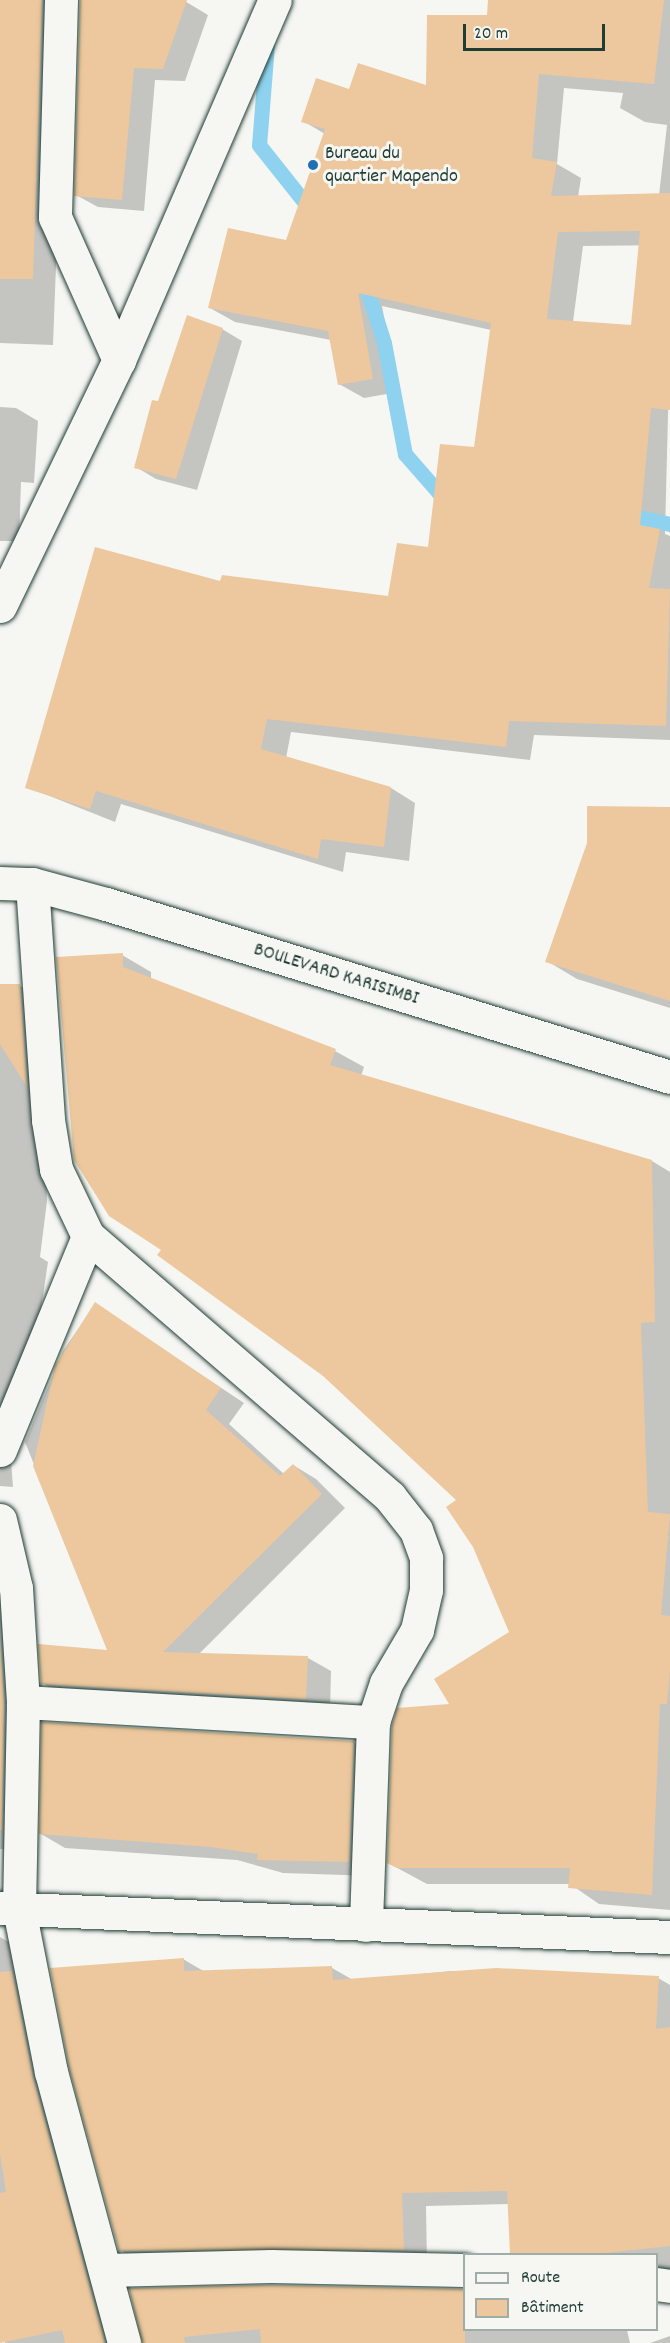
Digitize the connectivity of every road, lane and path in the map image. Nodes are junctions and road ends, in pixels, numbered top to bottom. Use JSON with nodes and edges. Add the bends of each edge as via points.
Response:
{"nodes":[{"id":1,"x":61,"y":0,"type":"edge"},
{"id":2,"x":275,"y":0,"type":"edge"},
{"id":3,"x":119,"y":360,"type":"junction"},
{"id":4,"x":0,"y":606,"type":"edge"},
{"id":5,"x":0,"y":883,"type":"edge"},
{"id":6,"x":32,"y":884,"type":"junction"},
{"id":7,"x":670,"y":1077,"type":"edge"},
{"id":8,"x":88,"y":1236,"type":"junction"},
{"id":9,"x":0,"y":1450,"type":"edge"},
{"id":10,"x":0,"y":1520,"type":"edge"},
{"id":11,"x":23,"y":1702,"type":"junction"},
{"id":12,"x":373,"y":1722,"type":"junction"},
{"id":13,"x":9,"y":1909,"type":"edge"},
{"id":14,"x":366,"y":1925,"type":"junction"},
{"id":15,"x":670,"y":1937,"type":"edge"},
{"id":16,"x":106,"y":2270,"type":"junction"},
{"id":17,"x":463,"y":2270,"type":"edge"},
{"id":18,"x":124,"y":2343,"type":"edge"}],
"edges":[{"from":1,"to":3,"type":"street","via":[[55,217]]},
{"from":2,"to":3,"type":"street"},
{"from":3,"to":4,"type":"street"},
{"from":5,"to":6,"type":"street","name":"BOULEVARD KARISIMBI"},
{"from":6,"to":7,"type":"street","name":"BOULEVARD KARISIMBI"},
{"from":6,"to":8,"type":"street","via":[[51,1140],[56,1169]]},
{"from":8,"to":9,"type":"street"},
{"from":8,"to":12,"type":"street","via":[[390,1497],[416,1530],[426,1558],[426,1590],[417,1630],[386,1683]]},
{"from":10,"to":11,"type":"street","via":[[16,1588]]},
{"from":11,"to":12,"type":"street"},
{"from":11,"to":13,"type":"street"},
{"from":12,"to":14,"type":"street"},
{"from":13,"to":14,"type":"street"},
{"from":13,"to":16,"type":"street"},
{"from":14,"to":15,"type":"street"},
{"from":16,"to":17,"type":"street","via":[[271,2266]]},
{"from":16,"to":18,"type":"street"}]}
